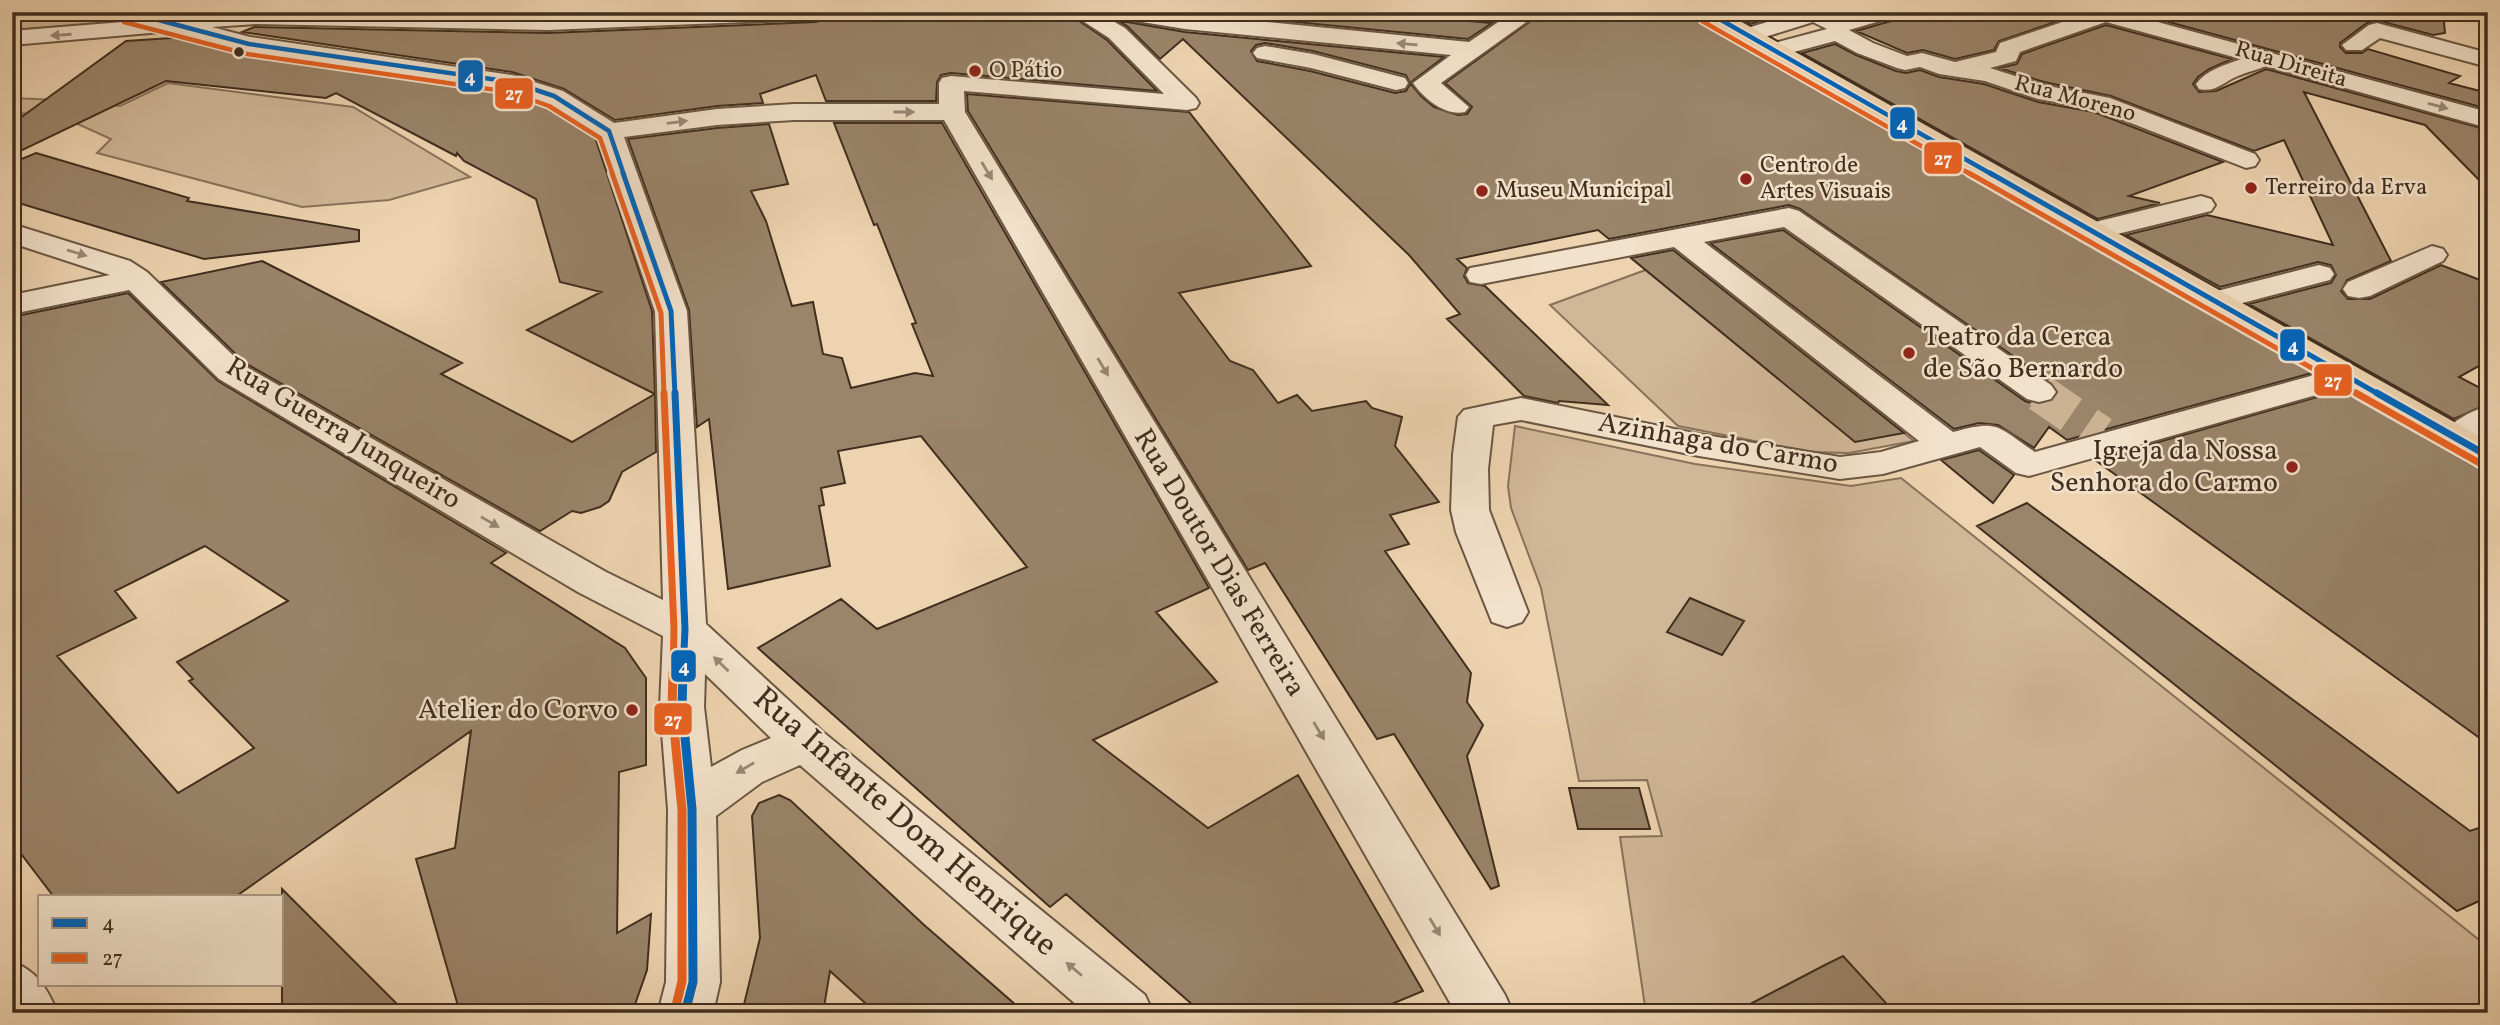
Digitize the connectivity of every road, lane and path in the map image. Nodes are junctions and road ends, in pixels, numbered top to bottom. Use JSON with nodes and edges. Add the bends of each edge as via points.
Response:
{"nodes":[{"id":1,"x":127,"y":12,"type":"edge"},
{"id":2,"x":816,"y":12,"type":"edge"},
{"id":3,"x":1080,"y":12,"type":"edge"},
{"id":4,"x":1524,"y":12,"type":"edge"},
{"id":5,"x":1707,"y":12,"type":"edge"},
{"id":6,"x":1886,"y":12,"type":"edge"},
{"id":7,"x":2100,"y":14,"type":"edge"},
{"id":8,"x":1121,"y":23,"type":"edge"},
{"id":9,"x":178,"y":26,"type":"junction"},
{"id":10,"x":1838,"y":29,"type":"junction"},
{"id":11,"x":1749,"y":35,"type":"junction"},
{"id":12,"x":12,"y":38,"type":"edge"},
{"id":13,"x":1206,"y":47,"type":"dead end"},
{"id":14,"x":1475,"y":50,"type":"junction"},
{"id":15,"x":1775,"y":50,"type":"junction"},
{"id":16,"x":1242,"y":51,"type":"dead end"},
{"id":17,"x":2268,"y":58,"type":"junction"},
{"id":18,"x":2488,"y":60,"type":"edge"},
{"id":19,"x":1948,"y":68,"type":"junction"},
{"id":20,"x":2314,"y":71,"type":"junction"},
{"id":21,"x":1396,"y":83,"type":"dead end"},
{"id":22,"x":2208,"y":84,"type":"dead end"},
{"id":23,"x":1456,"y":107,"type":"dead end"},
{"id":24,"x":953,"y":112,"type":"junction"},
{"id":25,"x":2485,"y":115,"type":"edge"},
{"id":26,"x":609,"y":131,"type":"junction"},
{"id":27,"x":2246,"y":160,"type":"dead end"},
{"id":28,"x":2201,"y":205,"type":"dead end"},
{"id":29,"x":2093,"y":231,"type":"junction"},
{"id":30,"x":12,"y":233,"type":"edge"},
{"id":31,"x":1678,"y":237,"type":"junction"},
{"id":32,"x":2432,"y":255,"type":"dead end"},
{"id":33,"x":2319,"y":274,"type":"dead end"},
{"id":34,"x":1481,"y":275,"type":"dead end"},
{"id":35,"x":136,"y":279,"type":"junction"},
{"id":36,"x":2359,"y":289,"type":"dead end"},
{"id":37,"x":2216,"y":301,"type":"junction"},
{"id":38,"x":12,"y":304,"type":"edge"},
{"id":39,"x":2347,"y":376,"type":"junction"},
{"id":40,"x":2039,"y":391,"type":"tunnel mouth"},
{"id":41,"x":2488,"y":417,"type":"edge"},
{"id":42,"x":2457,"y":438,"type":"junction"},
{"id":43,"x":1947,"y":445,"type":"junction"},
{"id":44,"x":2488,"y":456,"type":"edge"},
{"id":45,"x":1507,"y":612,"type":"dead end"},
{"id":46,"x":685,"y":629,"type":"junction"},
{"id":47,"x":807,"y":745,"type":"junction"},
{"id":48,"x":692,"y":809,"type":"junction"},
{"id":49,"x":12,"y":986,"type":"edge"},
{"id":50,"x":31,"y":1013,"type":"edge"},
{"id":51,"x":685,"y":1013,"type":"edge"},
{"id":52,"x":1126,"y":1013,"type":"edge"},
{"id":53,"x":1486,"y":1013,"type":"edge"}],
"edges":[{"from":1,"to":9,"type":"street"},
{"from":2,"to":9,"type":"street","via":[[548,23],[256,18]]},
{"from":3,"to":8,"type":"street"},
{"from":4,"to":14,"type":"street"},
{"from":5,"to":11,"type":"main road"},
{"from":6,"to":10,"type":"street"},
{"from":7,"to":17,"type":"street","name":"Rua Direita"},
{"from":7,"to":19,"type":"street","via":[[2008,48],[2008,56]]},
{"from":8,"to":13,"type":"street"},
{"from":14,"to":8,"type":"street","one_way":true,"via":[[1221,26]]},
{"from":8,"to":24,"type":"street","via":[[1187,103],[951,83]]},
{"from":9,"to":12,"type":"street","one_way":true},
{"from":9,"to":26,"type":"street","via":[[249,44],[512,82],[554,96]]},
{"from":10,"to":11,"type":"street","name":"Rua Moreno","via":[[1814,15]]},
{"from":10,"to":15,"type":"street"},
{"from":10,"to":19,"type":"street","name":"Rua Moreno","via":[[1905,64],[1922,60]]},
{"from":11,"to":15,"type":"main road"},
{"from":14,"to":23,"type":"street","via":[[1425,83]]},
{"from":15,"to":29,"type":"main road"},
{"from":16,"to":21,"type":"street","via":[[1300,58]]},
{"from":17,"to":20,"type":"street","name":"Rua Direita"},
{"from":17,"to":22,"type":"street"},
{"from":18,"to":20,"type":"street","via":[[2377,30]]},
{"from":19,"to":27,"type":"street","name":"Rua Moreno","via":[[2101,103]]},
{"from":20,"to":25,"type":"street","name":"Rua Direita","one_way":true},
{"from":26,"to":24,"type":"street","one_way":true,"via":[[794,112]]},
{"from":24,"to":53,"type":"street","name":"Rua Doutor Dias Ferreira","one_way":true},
{"from":26,"to":46,"type":"street","via":[[671,311]]},
{"from":28,"to":29,"type":"street"},
{"from":29,"to":37,"type":"main road"},
{"from":30,"to":35,"type":"street","name":"Rua Guerra Junqueiro","one_way":true,"via":[[120,267]]},
{"from":31,"to":34,"type":"street"},
{"from":31,"to":40,"type":"street","via":[[1789,217]]},
{"from":31,"to":43,"type":"street"},
{"from":32,"to":36,"type":"street"},
{"from":33,"to":37,"type":"street"},
{"from":35,"to":38,"type":"street"},
{"from":35,"to":46,"type":"street","name":"Rua Guerra Junqueiro","one_way":true,"via":[[231,372],[580,575]]},
{"from":37,"to":39,"type":"main road"},
{"from":39,"to":42,"type":"main road"},
{"from":39,"to":43,"type":"street","name":"Azinhaga do Carmo","via":[[2106,438],[2029,465],[1985,435]]},
{"from":41,"to":42,"type":"street"},
{"from":42,"to":44,"type":"main road"},
{"from":43,"to":45,"type":"street","name":"Azinhaga do Carmo","via":[[1883,463],[1840,468],[1521,409],[1476,417],[1471,519],[1503,590]]},
{"from":47,"to":46,"type":"street","name":"Rua Infante Dom Henrique","one_way":true},
{"from":46,"to":48,"type":"street","via":[[682,707]]},
{"from":47,"to":48,"type":"street","one_way":true,"via":[[754,763],[724,780]]},
{"from":52,"to":47,"type":"street","name":"Rua Infante Dom Henrique","one_way":true},
{"from":48,"to":51,"type":"street","via":[[694,982]]},
{"from":49,"to":50,"type":"street"}]}
